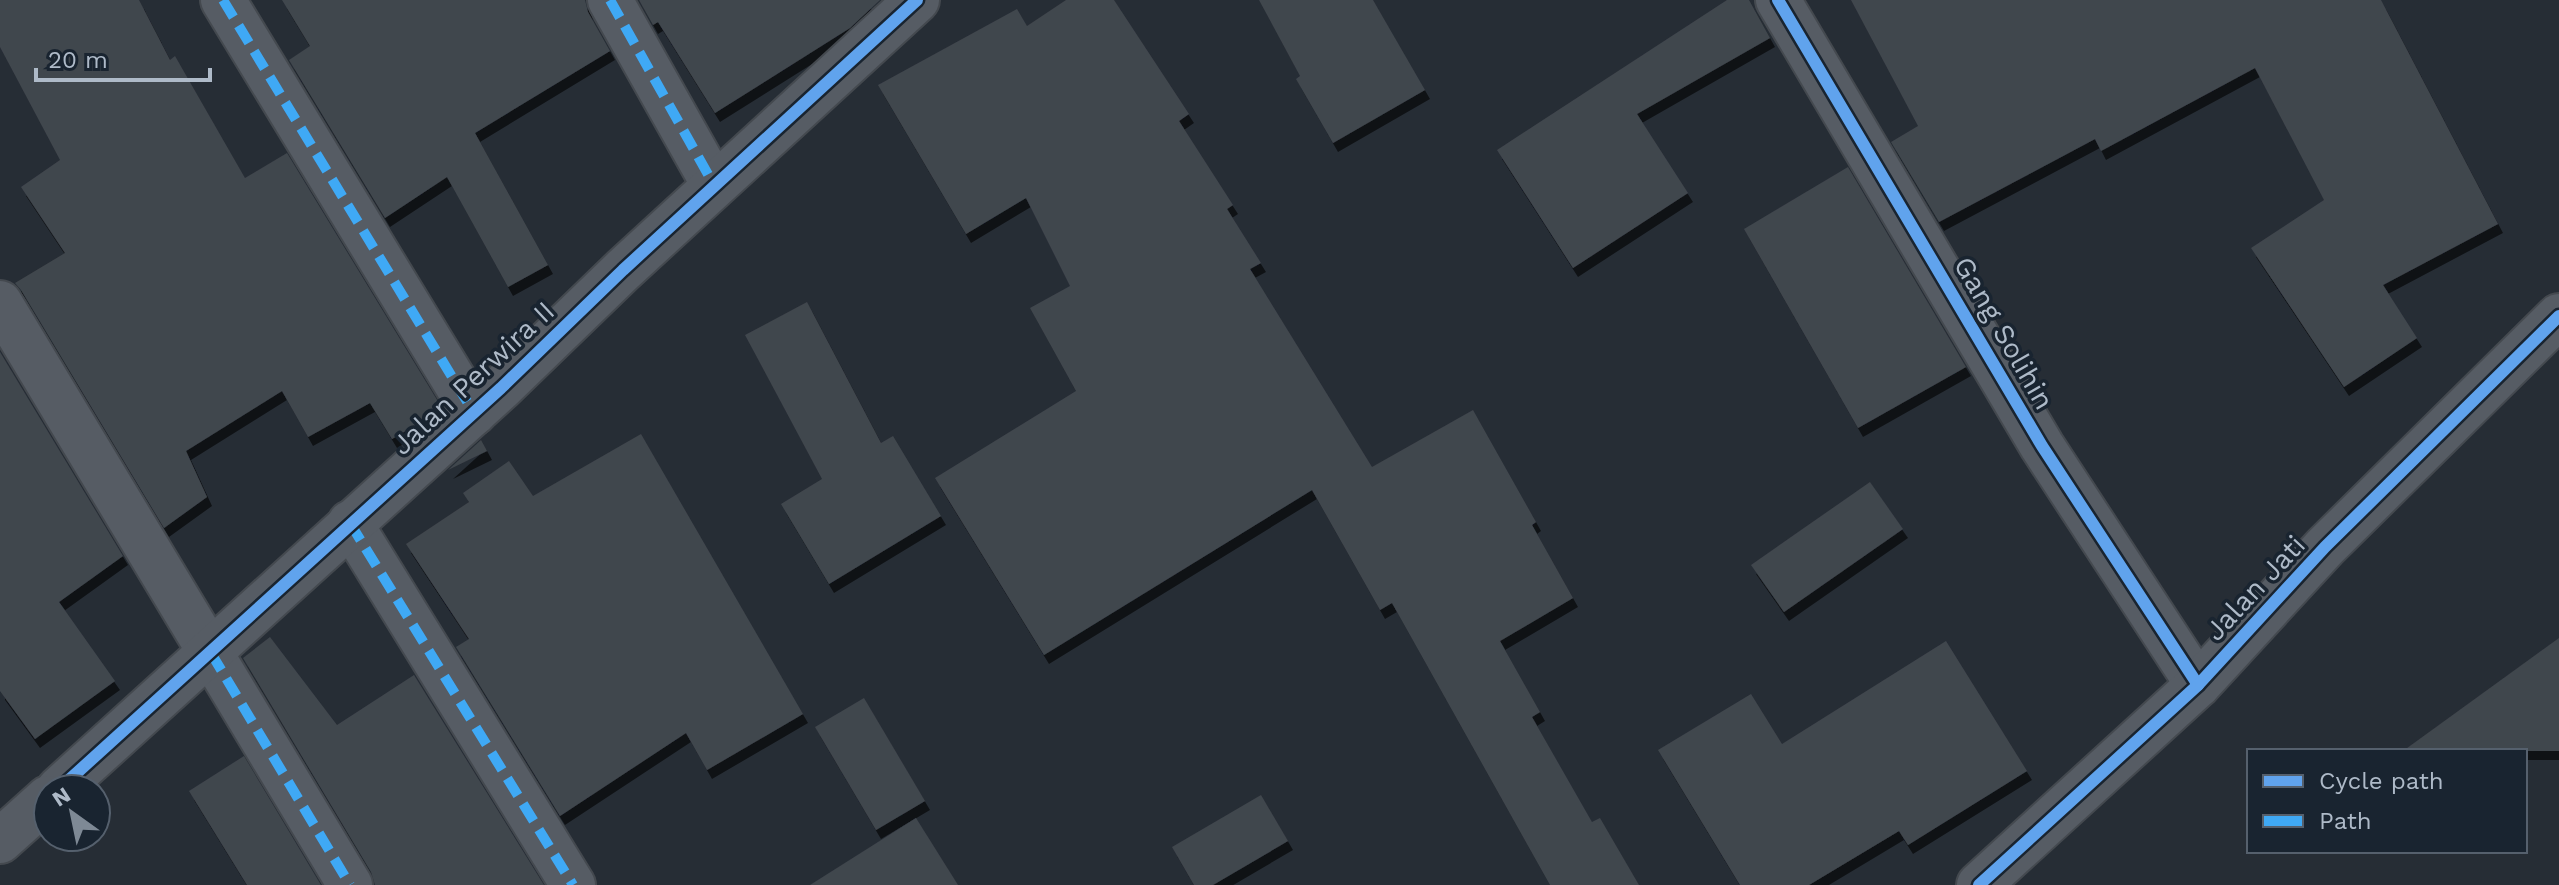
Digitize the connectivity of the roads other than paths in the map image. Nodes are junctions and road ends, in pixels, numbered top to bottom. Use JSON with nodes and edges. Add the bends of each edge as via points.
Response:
{"nodes":[{"id":1,"x":223,"y":0,"type":"edge"},
{"id":2,"x":610,"y":0,"type":"edge"},
{"id":3,"x":917,"y":0,"type":"edge"},
{"id":4,"x":1778,"y":0,"type":"edge"},
{"id":5,"x":714,"y":185,"type":"junction"},
{"id":6,"x":0,"y":303,"type":"edge"},
{"id":7,"x":2559,"y":316,"type":"edge"},
{"id":8,"x":474,"y":413,"type":"junction"},
{"id":9,"x":350,"y":523,"type":"junction"},
{"id":10,"x":211,"y":653,"type":"junction"},
{"id":11,"x":2198,"y":685,"type":"junction"},
{"id":12,"x":77,"y":773,"type":"edge"},
{"id":13,"x":32,"y":812,"type":"edge"},
{"id":14,"x":0,"y":841,"type":"edge"},
{"id":15,"x":350,"y":885,"type":"edge"},
{"id":16,"x":573,"y":885,"type":"edge"},
{"id":17,"x":1979,"y":885,"type":"edge"}],
"edges":[{"from":1,"to":8,"type":"street"},
{"from":2,"to":5,"type":"street"},
{"from":3,"to":5,"type":"street","name":"Jalan Perwira II"},
{"from":4,"to":11,"type":"street","name":"Gang Solihin","via":[[2042,446]]},
{"from":5,"to":8,"type":"street","name":"Jalan Perwira II"},
{"from":6,"to":10,"type":"street"},
{"from":7,"to":11,"type":"street","name":"Jalan Jati","via":[[2325,547]]},
{"from":8,"to":9,"type":"street","name":"Jalan Perwira II"},
{"from":9,"to":10,"type":"street","name":"Jalan Perwira II"},
{"from":9,"to":16,"type":"street"},
{"from":10,"to":12,"type":"street","name":"Jalan Perwira II"},
{"from":10,"to":15,"type":"street"},
{"from":11,"to":17,"type":"street","name":"Jalan Jati"},
{"from":13,"to":14,"type":"street"}]}
